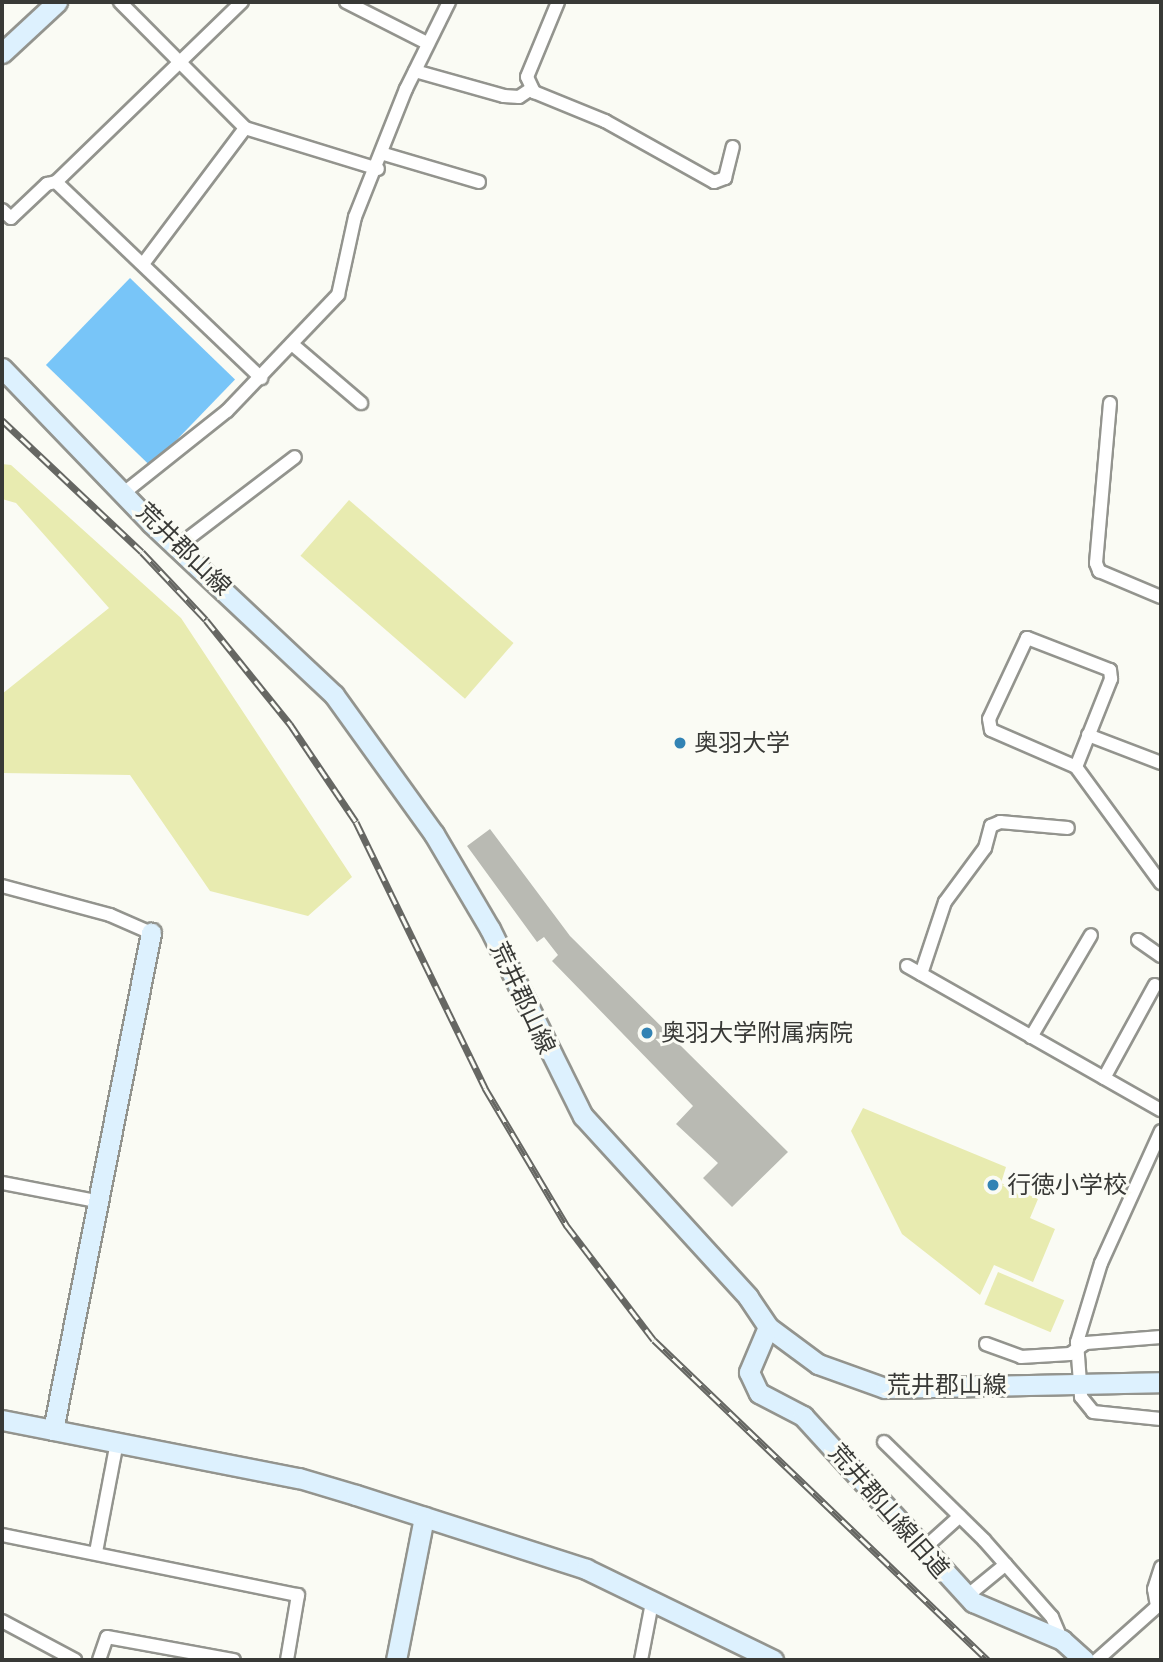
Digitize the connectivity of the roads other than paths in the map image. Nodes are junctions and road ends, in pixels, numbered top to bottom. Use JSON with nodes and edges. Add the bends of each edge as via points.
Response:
{"nodes":[{"id":1,"x":57,"y":2,"type":"edge"},
{"id":2,"x":120,"y":2,"type":"edge"},
{"id":3,"x":242,"y":2,"type":"edge"},
{"id":4,"x":346,"y":2,"type":"edge"},
{"id":5,"x":449,"y":2,"type":"edge"},
{"id":6,"x":558,"y":2,"type":"edge"},
{"id":7,"x":427,"y":43,"type":"junction"},
{"id":8,"x":2,"y":53,"type":"edge"},
{"id":9,"x":177,"y":60,"type":"junction"},
{"id":10,"x":415,"y":71,"type":"junction"},
{"id":11,"x":531,"y":89,"type":"junction"},
{"id":12,"x":245,"y":128,"type":"junction"},
{"id":13,"x":733,"y":147,"type":"dead end"},
{"id":14,"x":384,"y":154,"type":"junction"},
{"id":15,"x":378,"y":169,"type":"junction"},
{"id":16,"x":56,"y":182,"type":"junction"},
{"id":17,"x":479,"y":182,"type":"dead end"},
{"id":18,"x":2,"y":210,"type":"edge"},
{"id":19,"x":142,"y":264,"type":"junction"},
{"id":20,"x":292,"y":344,"type":"junction"},
{"id":21,"x":2,"y":368,"type":"edge"},
{"id":22,"x":261,"y":378,"type":"junction"},
{"id":23,"x":1110,"y":402,"type":"dead end"},
{"id":24,"x":361,"y":403,"type":"dead end"},
{"id":25,"x":295,"y":457,"type":"dead end"},
{"id":26,"x":125,"y":492,"type":"junction"},
{"id":27,"x":177,"y":547,"type":"junction"},
{"id":28,"x":1161,"y":597,"type":"edge"},
{"id":29,"x":1088,"y":735,"type":"junction"},
{"id":30,"x":1161,"y":763,"type":"edge"},
{"id":31,"x":1076,"y":767,"type":"junction"},
{"id":32,"x":1068,"y":828,"type":"dead end"},
{"id":33,"x":1160,"y":874,"type":"edge"},
{"id":34,"x":2,"y":886,"type":"edge"},
{"id":35,"x":151,"y":933,"type":"joint"},
{"id":36,"x":1091,"y":935,"type":"dead end"},
{"id":37,"x":1138,"y":940,"type":"dead end"},
{"id":38,"x":1161,"y":956,"type":"edge"},
{"id":39,"x":907,"y":966,"type":"dead end"},
{"id":40,"x":921,"y":974,"type":"junction"},
{"id":41,"x":1155,"y":985,"type":"dead end"},
{"id":42,"x":1031,"y":1037,"type":"junction"},
{"id":43,"x":1104,"y":1078,"type":"junction"},
{"id":44,"x":1161,"y":1110,"type":"edge"},
{"id":45,"x":1161,"y":1131,"type":"edge"},
{"id":46,"x":2,"y":1183,"type":"edge"},
{"id":47,"x":101,"y":1202,"type":"junction"},
{"id":48,"x":768,"y":1327,"type":"junction"},
{"id":49,"x":1161,"y":1337,"type":"edge"},
{"id":50,"x":986,"y":1344,"type":"dead end"},
{"id":51,"x":1078,"y":1349,"type":"junction"},
{"id":52,"x":1080,"y":1381,"type":"junction"},
{"id":53,"x":1161,"y":1382,"type":"edge"},
{"id":54,"x":1161,"y":1419,"type":"edge"},
{"id":55,"x":2,"y":1420,"type":"edge"},
{"id":56,"x":53,"y":1430,"type":"junction"},
{"id":57,"x":117,"y":1442,"type":"junction"},
{"id":58,"x":884,"y":1442,"type":"dead end"},
{"id":59,"x":960,"y":1516,"type":"junction"},
{"id":60,"x":424,"y":1517,"type":"junction"},
{"id":61,"x":2,"y":1535,"type":"edge"},
{"id":62,"x":921,"y":1550,"type":"junction"},
{"id":63,"x":96,"y":1552,"type":"junction"},
{"id":64,"x":1006,"y":1564,"type":"junction"},
{"id":65,"x":1161,"y":1567,"type":"edge"},
{"id":66,"x":967,"y":1597,"type":"junction"},
{"id":67,"x":652,"y":1603,"type":"junction"},
{"id":68,"x":1159,"y":1604,"type":"edge"},
{"id":69,"x":2,"y":1621,"type":"edge"},
{"id":70,"x":1062,"y":1640,"type":"junction"},
{"id":71,"x":75,"y":1660,"type":"edge"},
{"id":72,"x":99,"y":1660,"type":"edge"},
{"id":73,"x":234,"y":1660,"type":"edge"},
{"id":74,"x":287,"y":1660,"type":"edge"},
{"id":75,"x":396,"y":1660,"type":"edge"},
{"id":76,"x":640,"y":1660,"type":"edge"},
{"id":77,"x":772,"y":1660,"type":"edge"},
{"id":78,"x":1084,"y":1660,"type":"edge"},
{"id":79,"x":1097,"y":1660,"type":"edge"}],
"edges":[{"from":1,"to":8,"type":"street"},
{"from":2,"to":9,"type":"street"},
{"from":3,"to":9,"type":"street"},
{"from":4,"to":7,"type":"street"},
{"from":5,"to":7,"type":"street"},
{"from":6,"to":11,"type":"street","via":[[527,77]]},
{"from":7,"to":10,"type":"street"},
{"from":9,"to":12,"type":"street"},
{"from":9,"to":16,"type":"street"},
{"from":10,"to":11,"type":"street","via":[[504,96],[519,97]]},
{"from":10,"to":14,"type":"street"},
{"from":11,"to":13,"type":"street","via":[[563,107],[605,121],[713,182],[725,178]]},
{"from":12,"to":15,"type":"street"},
{"from":12,"to":19,"type":"street"},
{"from":14,"to":15,"type":"street"},
{"from":14,"to":17,"type":"street"},
{"from":15,"to":20,"type":"street","via":[[355,217],[338,295]]},
{"from":16,"to":18,"type":"street","via":[[47,184],[11,218]]},
{"from":16,"to":19,"type":"street"},
{"from":19,"to":22,"type":"street"},
{"from":20,"to":22,"type":"street"},
{"from":20,"to":24,"type":"street"},
{"from":21,"to":26,"type":"street","name":"荒井郡山線"},
{"from":22,"to":26,"type":"street"},
{"from":23,"to":28,"type":"street","via":[[1096,564],[1099,571]]},
{"from":25,"to":27,"type":"street"},
{"from":26,"to":27,"type":"street","name":"荒井郡山線"},
{"from":27,"to":48,"type":"street","name":"荒井郡山線","via":[[279,638],[369,740],[490,929],[583,1116],[748,1297]]},
{"from":29,"to":30,"type":"street"},
{"from":29,"to":31,"type":"street"},
{"from":29,"to":31,"type":"street","via":[[1110,670],[1039,638],[1024,639],[989,719],[991,730]]},
{"from":31,"to":33,"type":"street"},
{"from":32,"to":40,"type":"street","via":[[1000,822],[991,826],[985,848],[945,902]]},
{"from":34,"to":35,"type":"street","via":[[110,915]]},
{"from":35,"to":47,"type":"street"},
{"from":36,"to":42,"type":"street"},
{"from":37,"to":38,"type":"street"},
{"from":39,"to":40,"type":"street"},
{"from":40,"to":42,"type":"street"},
{"from":41,"to":43,"type":"street"},
{"from":42,"to":43,"type":"street"},
{"from":43,"to":44,"type":"street"},
{"from":45,"to":51,"type":"street","via":[[1092,1286]]},
{"from":46,"to":47,"type":"street"},
{"from":47,"to":56,"type":"street"},
{"from":48,"to":52,"type":"street","name":"荒井郡山線","via":[[818,1364],[885,1388]]},
{"from":48,"to":62,"type":"street","name":"荒井郡山線旧道","via":[[749,1372],[758,1393],[803,1416]]},
{"from":49,"to":51,"type":"street","via":[[1086,1343]]},
{"from":50,"to":51,"type":"street","via":[[1014,1356]]},
{"from":51,"to":52,"type":"street"},
{"from":52,"to":53,"type":"street","name":"荒井郡山線"},
{"from":52,"to":54,"type":"street","via":[[1081,1397],[1095,1413]]},
{"from":55,"to":56,"type":"street"},
{"from":56,"to":57,"type":"street"},
{"from":57,"to":60,"type":"street","via":[[299,1478]]},
{"from":57,"to":63,"type":"street"},
{"from":58,"to":59,"type":"street"},
{"from":59,"to":62,"type":"street"},
{"from":59,"to":64,"type":"street"},
{"from":60,"to":67,"type":"street","via":[[558,1559]]},
{"from":60,"to":75,"type":"street"},
{"from":61,"to":63,"type":"street"},
{"from":62,"to":66,"type":"street","name":"荒井郡山線旧道"},
{"from":63,"to":74,"type":"street","via":[[298,1595]]},
{"from":64,"to":66,"type":"street"},
{"from":64,"to":70,"type":"street","via":[[1052,1617]]},
{"from":65,"to":68,"type":"street","via":[[1154,1589]]},
{"from":66,"to":70,"type":"street","name":"荒井郡山線旧道","via":[[998,1616]]},
{"from":67,"to":76,"type":"street"},
{"from":67,"to":77,"type":"street"},
{"from":68,"to":79,"type":"street"},
{"from":69,"to":71,"type":"street"},
{"from":70,"to":78,"type":"street","name":"荒井郡山線旧道"},
{"from":72,"to":73,"type":"street","via":[[107,1637]]}]}
